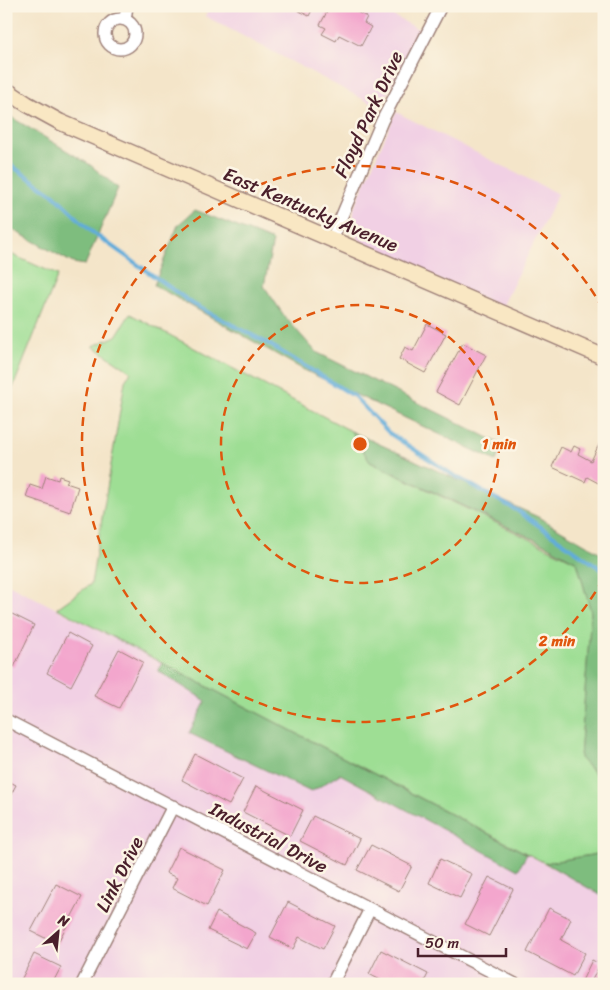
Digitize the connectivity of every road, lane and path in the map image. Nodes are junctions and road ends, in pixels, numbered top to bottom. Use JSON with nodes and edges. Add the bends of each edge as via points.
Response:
{"nodes":[{"id":1,"x":127,"y":6,"type":"edge"},
{"id":2,"x":441,"y":6,"type":"edge"},
{"id":3,"x":125,"y":20,"type":"dead end"},
{"id":4,"x":6,"y":90,"type":"edge"},
{"id":5,"x":332,"y":239,"type":"junction"},
{"id":6,"x":604,"y":357,"type":"edge"},
{"id":7,"x":6,"y":720,"type":"edge"},
{"id":8,"x":173,"y":806,"type":"junction"},
{"id":9,"x":370,"y":909,"type":"junction"},
{"id":10,"x":82,"y":984,"type":"edge"},
{"id":11,"x":332,"y":984,"type":"edge"},
{"id":12,"x":515,"y":984,"type":"edge"}],
"edges":[{"from":1,"to":3,"type":"street"},
{"from":2,"to":5,"type":"street","name":"Floyd Park Drive","via":[[374,138]]},
{"from":4,"to":5,"type":"street","name":"East Kentucky Avenue","via":[[60,122]]},
{"from":5,"to":6,"type":"street","name":"East Kentucky Avenue"},
{"from":7,"to":8,"type":"street","name":"Industrial Drive"},
{"from":8,"to":9,"type":"street","name":"Industrial Drive"},
{"from":8,"to":10,"type":"street","name":"Link Drive"},
{"from":9,"to":11,"type":"street"},
{"from":9,"to":12,"type":"street","name":"Industrial Drive"}]}
